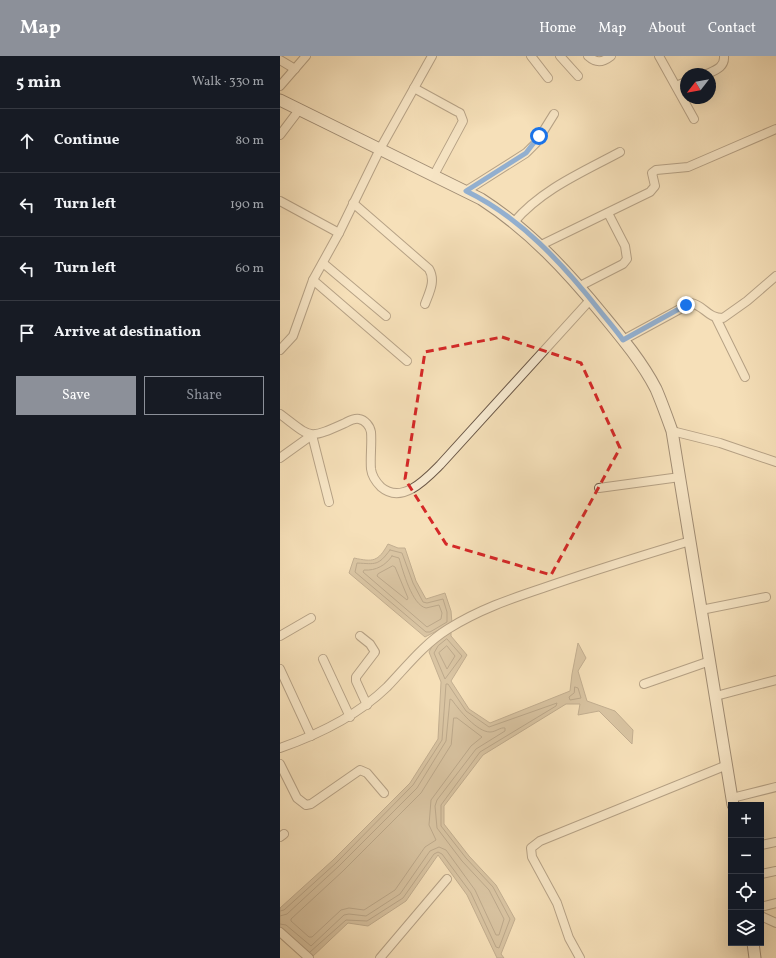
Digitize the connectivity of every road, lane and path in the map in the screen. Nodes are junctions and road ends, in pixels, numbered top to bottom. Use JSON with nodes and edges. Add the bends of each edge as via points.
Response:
{"nodes":[{"id":1,"x":306,"y":56,"type":"edge"},
{"id":2,"x":432,"y":56,"type":"edge"},
{"id":3,"x":531,"y":56,"type":"edge"},
{"id":4,"x":560,"y":56,"type":"edge"},
{"id":5,"x":588,"y":56,"type":"edge"},
{"id":6,"x":611,"y":56,"type":"edge"},
{"id":7,"x":659,"y":56,"type":"edge"},
{"id":8,"x":724,"y":56,"type":"edge"},
{"id":9,"x":280,"y":60,"type":"edge"},
{"id":10,"x":295,"y":69,"type":"junction"},
{"id":11,"x":716,"y":69,"type":"edge"},
{"id":12,"x":578,"y":76,"type":"dead end"},
{"id":13,"x":548,"y":78,"type":"dead end"},
{"id":14,"x":680,"y":84,"type":"edge"},
{"id":15,"x":280,"y":86,"type":"edge"},
{"id":16,"x":676,"y":86,"type":"junction"},
{"id":17,"x":414,"y":88,"type":"junction"},
{"id":18,"x":280,"y":100,"type":"edge"},
{"id":19,"x":299,"y":110,"type":"junction"},
{"id":20,"x":554,"y":114,"type":"dead end"},
{"id":21,"x":694,"y":119,"type":"dead end"},
{"id":22,"x":776,"y":129,"type":"edge"},
{"id":23,"x":280,"y":135,"type":"edge"},
{"id":24,"x":380,"y":149,"type":"junction"},
{"id":25,"x":620,"y":152,"type":"dead end"},
{"id":26,"x":434,"y":175,"type":"junction"},
{"id":27,"x":466,"y":191,"type":"junction"},
{"id":28,"x":280,"y":201,"type":"edge"},
{"id":29,"x":353,"y":203,"type":"junction"},
{"id":30,"x":608,"y":213,"type":"junction"},
{"id":31,"x":514,"y":222,"type":"junction"},
{"id":32,"x":339,"y":233,"type":"junction"},
{"id":33,"x":541,"y":245,"type":"junction"},
{"id":34,"x":323,"y":263,"type":"junction"},
{"id":35,"x":776,"y":276,"type":"edge"},
{"id":36,"x":314,"y":280,"type":"junction"},
{"id":37,"x":580,"y":286,"type":"junction"},
{"id":38,"x":591,"y":299,"type":"junction"},
{"id":39,"x":425,"y":304,"type":"dead end"},
{"id":40,"x":386,"y":316,"type":"dead end"},
{"id":41,"x":716,"y":318,"type":"junction"},
{"id":42,"x":623,"y":340,"type":"junction"},
{"id":43,"x":284,"y":342,"type":"edge"},
{"id":44,"x":280,"y":350,"type":"edge"},
{"id":45,"x":407,"y":360,"type":"dead end"},
{"id":46,"x":745,"y":377,"type":"dead end"},
{"id":47,"x":280,"y":414,"type":"edge"},
{"id":48,"x":672,"y":431,"type":"junction"},
{"id":49,"x":312,"y":435,"type":"junction"},
{"id":50,"x":280,"y":458,"type":"edge"},
{"id":51,"x":776,"y":462,"type":"edge"},
{"id":52,"x":680,"y":477,"type":"junction"},
{"id":53,"x":599,"y":488,"type":"dead end"},
{"id":54,"x":329,"y":502,"type":"dead end"},
{"id":55,"x":690,"y":541,"type":"junction"},
{"id":56,"x":766,"y":597,"type":"dead end"},
{"id":57,"x":701,"y":610,"type":"junction"},
{"id":58,"x":312,"y":618,"type":"dead end"},
{"id":59,"x":280,"y":636,"type":"edge"},
{"id":60,"x":360,"y":636,"type":"dead end"},
{"id":61,"x":323,"y":659,"type":"dead end"},
{"id":62,"x":710,"y":661,"type":"junction"},
{"id":63,"x":280,"y":669,"type":"edge"},
{"id":64,"x":776,"y":680,"type":"edge"},
{"id":65,"x":644,"y":684,"type":"dead end"},
{"id":66,"x":716,"y":696,"type":"junction"},
{"id":67,"x":367,"y":704,"type":"junction"},
{"id":68,"x":350,"y":717,"type":"junction"},
{"id":69,"x":311,"y":736,"type":"junction"},
{"id":70,"x":280,"y":748,"type":"edge"},
{"id":71,"x":280,"y":764,"type":"edge"},
{"id":72,"x":727,"y":765,"type":"junction"},
{"id":73,"x":776,"y":786,"type":"edge"},
{"id":74,"x":384,"y":793,"type":"dead end"},
{"id":75,"x":733,"y":801,"type":"edge"},
{"id":76,"x":776,"y":842,"type":"edge"},
{"id":77,"x":764,"y":844,"type":"edge"},
{"id":78,"x":776,"y":871,"type":"edge"},
{"id":79,"x":764,"y":873,"type":"edge"},
{"id":80,"x":447,"y":880,"type":"dead end"},
{"id":81,"x":776,"y":903,"type":"edge"},
{"id":82,"x":764,"y":906,"type":"edge"},
{"id":83,"x":764,"y":917,"type":"edge"},
{"id":84,"x":776,"y":923,"type":"edge"},
{"id":85,"x":280,"y":932,"type":"edge"},
{"id":86,"x":753,"y":946,"type":"edge"},
{"id":87,"x":306,"y":957,"type":"edge"},
{"id":88,"x":380,"y":958,"type":"edge"},
{"id":89,"x":580,"y":958,"type":"edge"},
{"id":90,"x":755,"y":958,"type":"edge"}],
"edges":[{"from":1,"to":10,"type":"street"},
{"from":2,"to":17,"type":"street"},
{"from":3,"to":13,"type":"street"},
{"from":4,"to":12,"type":"street"},
{"from":5,"to":6,"type":"street","via":[[597,62]]},
{"from":7,"to":16,"type":"street"},
{"from":8,"to":11,"type":"street","via":[[722,66]]},
{"from":9,"to":10,"type":"street"},
{"from":10,"to":15,"type":"street"},
{"from":14,"to":16,"type":"street"},
{"from":16,"to":21,"type":"street"},
{"from":17,"to":24,"type":"street"},
{"from":17,"to":26,"type":"street","via":[[460,113],[463,121]]},
{"from":18,"to":19,"type":"street"},
{"from":19,"to":23,"type":"street"},
{"from":19,"to":24,"type":"street"},
{"from":20,"to":27,"type":"street","via":[[536,143],[526,153]]},
{"from":22,"to":30,"type":"street","via":[[688,167],[656,170],[652,173],[655,183],[653,190]]},
{"from":24,"to":26,"type":"street"},
{"from":24,"to":29,"type":"street"},
{"from":25,"to":31,"type":"street","via":[[543,194]]},
{"from":26,"to":27,"type":"street"},
{"from":27,"to":31,"type":"street"},
{"from":28,"to":32,"type":"street"},
{"from":29,"to":32,"type":"street"},
{"from":29,"to":39,"type":"street","via":[[429,269],[432,281]]},
{"from":30,"to":33,"type":"street"},
{"from":30,"to":37,"type":"street","via":[[625,246],[627,260]]},
{"from":31,"to":33,"type":"street"},
{"from":32,"to":34,"type":"street"},
{"from":33,"to":37,"type":"street"},
{"from":34,"to":36,"type":"street"},
{"from":34,"to":40,"type":"street"},
{"from":35,"to":41,"type":"street","via":[[731,314],[724,318]]},
{"from":36,"to":43,"type":"street","via":[[305,299],[296,330]]},
{"from":36,"to":45,"type":"street"},
{"from":37,"to":38,"type":"street"},
{"from":38,"to":42,"type":"street"},
{"from":38,"to":49,"type":"street","via":[[440,465],[410,490],[392,493],[374,479],[371,470],[371,431],[368,424],[362,420],[354,419],[321,434]]},
{"from":41,"to":42,"type":"street","via":[[691,303]]},
{"from":41,"to":46,"type":"street"},
{"from":42,"to":48,"type":"street","via":[[655,388]]},
{"from":43,"to":44,"type":"street"},
{"from":47,"to":49,"type":"street","via":[[303,433]]},
{"from":48,"to":51,"type":"street","via":[[720,443]]},
{"from":48,"to":52,"type":"street"},
{"from":49,"to":50,"type":"street"},
{"from":49,"to":54,"type":"street"},
{"from":52,"to":53,"type":"street"},
{"from":52,"to":55,"type":"street"},
{"from":55,"to":57,"type":"street"},
{"from":55,"to":67,"type":"street","via":[[588,572],[474,614],[429,642]]},
{"from":56,"to":57,"type":"street"},
{"from":57,"to":62,"type":"street"},
{"from":58,"to":59,"type":"street"},
{"from":60,"to":67,"type":"street","via":[[375,652],[356,677]]},
{"from":61,"to":68,"type":"street"},
{"from":62,"to":65,"type":"street"},
{"from":62,"to":66,"type":"street"},
{"from":63,"to":69,"type":"street"},
{"from":64,"to":66,"type":"street"},
{"from":66,"to":72,"type":"street"},
{"from":67,"to":68,"type":"street"},
{"from":68,"to":69,"type":"street"},
{"from":69,"to":70,"type":"street"},
{"from":71,"to":74,"type":"street","via":[[297,798],[306,805],[360,770],[368,774]]},
{"from":72,"to":75,"type":"street"},
{"from":72,"to":89,"type":"street","via":[[540,841],[530,848]]},
{"from":73,"to":75,"type":"street"},
{"from":76,"to":77,"type":"street"},
{"from":78,"to":79,"type":"street"},
{"from":80,"to":88,"type":"street"},
{"from":81,"to":82,"type":"street"},
{"from":83,"to":84,"type":"street"},
{"from":85,"to":87,"type":"street"},
{"from":86,"to":90,"type":"street"}]}
